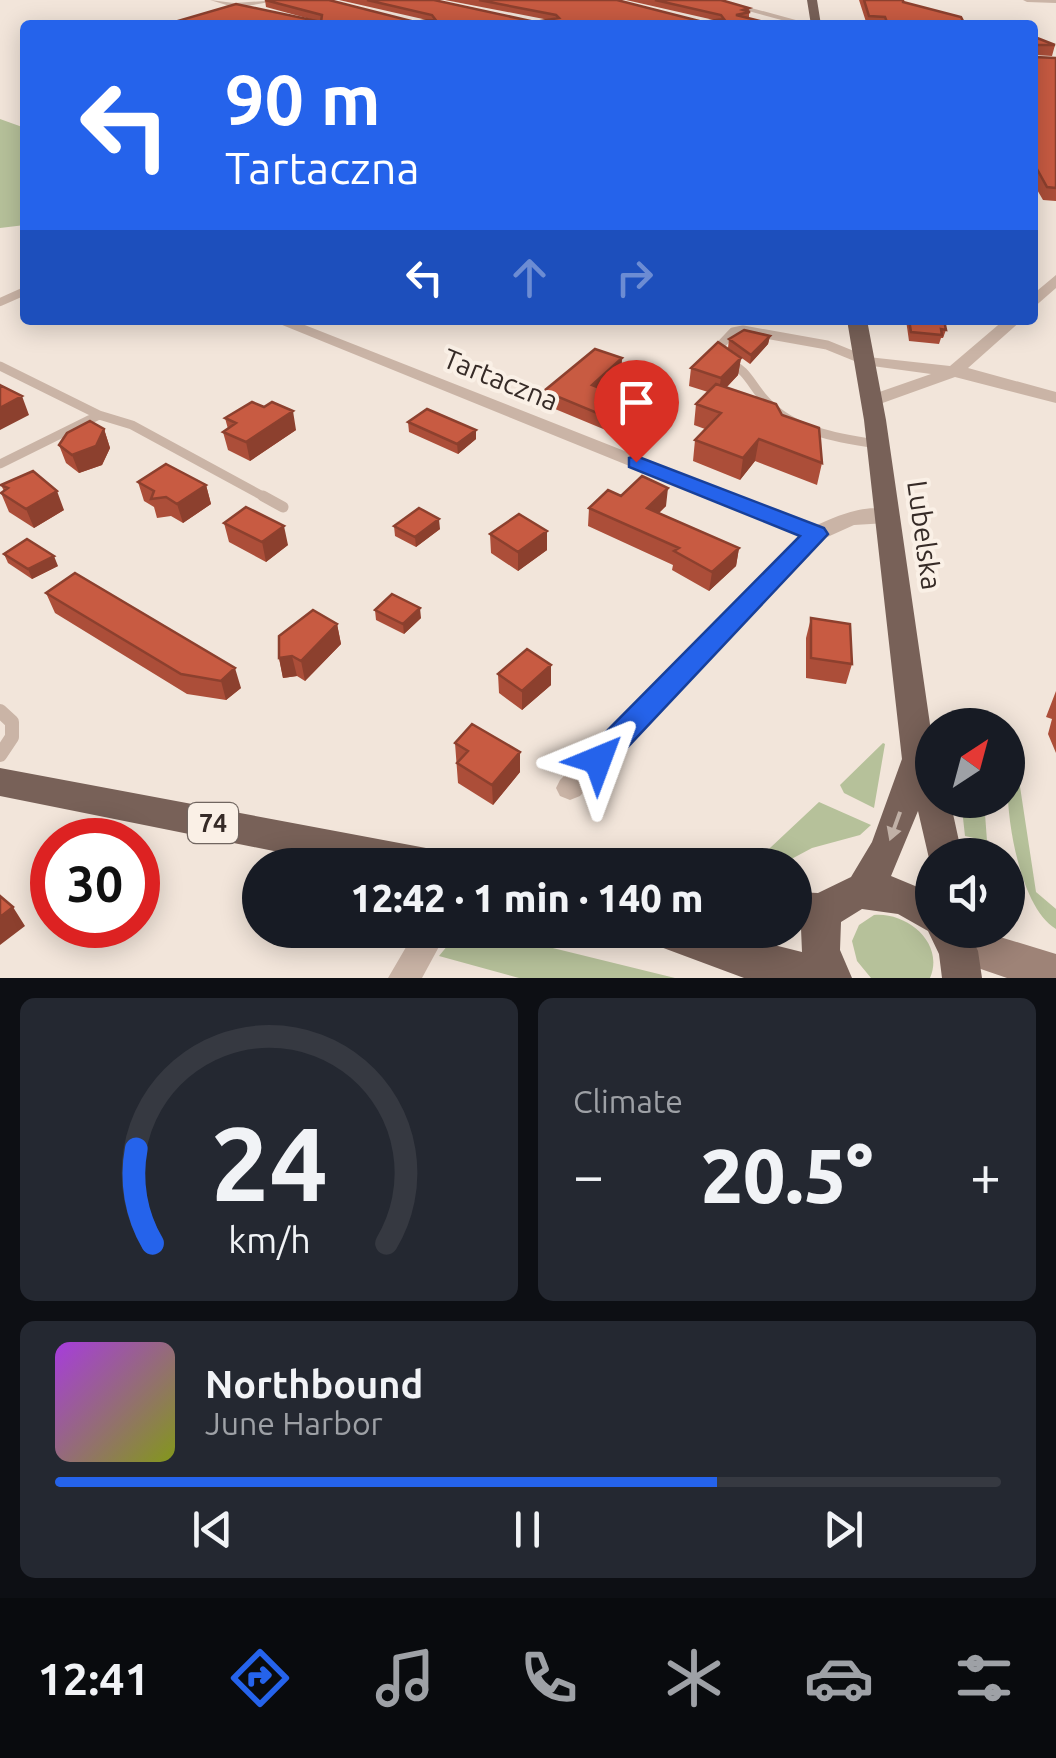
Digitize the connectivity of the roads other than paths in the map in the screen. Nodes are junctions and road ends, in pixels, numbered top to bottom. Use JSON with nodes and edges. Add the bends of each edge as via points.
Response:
{"nodes":[{"id":1,"x":214,"y":0,"type":"edge"},
{"id":2,"x":277,"y":0,"type":"edge"},
{"id":3,"x":712,"y":0,"type":"edge"},
{"id":4,"x":1027,"y":0,"type":"edge"},
{"id":5,"x":1056,"y":1,"type":"edge"},
{"id":6,"x":234,"y":6,"type":"junction"},
{"id":7,"x":261,"y":12,"type":"edge"},
{"id":8,"x":793,"y":20,"type":"edge"},
{"id":9,"x":1056,"y":279,"type":"edge"},
{"id":10,"x":1038,"y":298,"type":"edge"},
{"id":11,"x":291,"y":325,"type":"edge"},
{"id":12,"x":858,"y":325,"type":"edge"},
{"id":13,"x":1008,"y":325,"type":"edge"},
{"id":14,"x":865,"y":360,"type":"junction"},
{"id":15,"x":0,"y":366,"type":"edge"},
{"id":16,"x":954,"y":371,"type":"junction"},
{"id":17,"x":1056,"y":398,"type":"edge"},
{"id":18,"x":871,"y":401,"type":"junction"},
{"id":19,"x":99,"y":415,"type":"junction"},
{"id":20,"x":877,"y":444,"type":"junction"},
{"id":21,"x":0,"y":464,"type":"edge"},
{"id":22,"x":283,"y":507,"type":"dead end"},
{"id":23,"x":888,"y":516,"type":"junction"},
{"id":24,"x":816,"y":534,"type":"junction"},
{"id":25,"x":0,"y":711,"type":"edge"},
{"id":26,"x":915,"y":729,"type":"edge"},
{"id":27,"x":0,"y":755,"type":"edge"},
{"id":28,"x":915,"y":771,"type":"edge"},
{"id":29,"x":0,"y":782,"type":"edge"},
{"id":30,"x":570,"y":788,"type":"dead end"},
{"id":31,"x":339,"y":848,"type":"edge"},
{"id":32,"x":864,"y":889,"type":"junction"},
{"id":33,"x":915,"y":910,"type":"edge"},
{"id":34,"x":812,"y":911,"type":"edge"},
{"id":35,"x":812,"y":919,"type":"edge"},
{"id":36,"x":422,"y":948,"type":"edge"},
{"id":37,"x":711,"y":948,"type":"edge"},
{"id":38,"x":972,"y":948,"type":"edge"},
{"id":39,"x":1056,"y":974,"type":"edge"},
{"id":40,"x":404,"y":978,"type":"edge"},
{"id":41,"x":832,"y":978,"type":"edge"}],
"edges":[{"from":1,"to":6,"type":"street"},
{"from":2,"to":6,"type":"street"},
{"from":3,"to":8,"type":"street"},
{"from":4,"to":5,"type":"street"},
{"from":6,"to":7,"type":"street"},
{"from":9,"to":10,"type":"street"},
{"from":11,"to":24,"type":"street","name":"Tartaczna"},
{"from":12,"to":14,"type":"main road","name":"Lubelska"},
{"from":13,"to":16,"type":"street"},
{"from":14,"to":16,"type":"street"},
{"from":14,"to":18,"type":"main road","name":"Lubelska"},
{"from":14,"to":20,"type":"lane","via":[[826,345],[743,330],[714,349],[750,372],[766,401],[784,414],[839,438]]},
{"from":15,"to":19,"type":"lane"},
{"from":16,"to":17,"type":"street"},
{"from":16,"to":18,"type":"street"},
{"from":18,"to":20,"type":"main road","name":"Lubelska"},
{"from":19,"to":21,"type":"lane"},
{"from":19,"to":22,"type":"lane"},
{"from":20,"to":23,"type":"main road","name":"Lubelska"},
{"from":23,"to":24,"type":"street","via":[[851,518]]},
{"from":23,"to":26,"type":"main road","name":"Lubelska"},
{"from":24,"to":30,"type":"street"},
{"from":25,"to":27,"type":"lane","via":[[12,722],[12,737]]},
{"from":28,"to":32,"type":"main road","name":"Lubelska","one_way":true},
{"from":29,"to":31,"type":"main road","number":"74"},
{"from":32,"to":33,"type":"main road","via":[[896,892]]},
{"from":32,"to":34,"type":"main road"},
{"from":35,"to":41,"type":"main road"},
{"from":36,"to":40,"type":"street"},
{"from":37,"to":41,"type":"main road"},
{"from":38,"to":39,"type":"street"}]}
